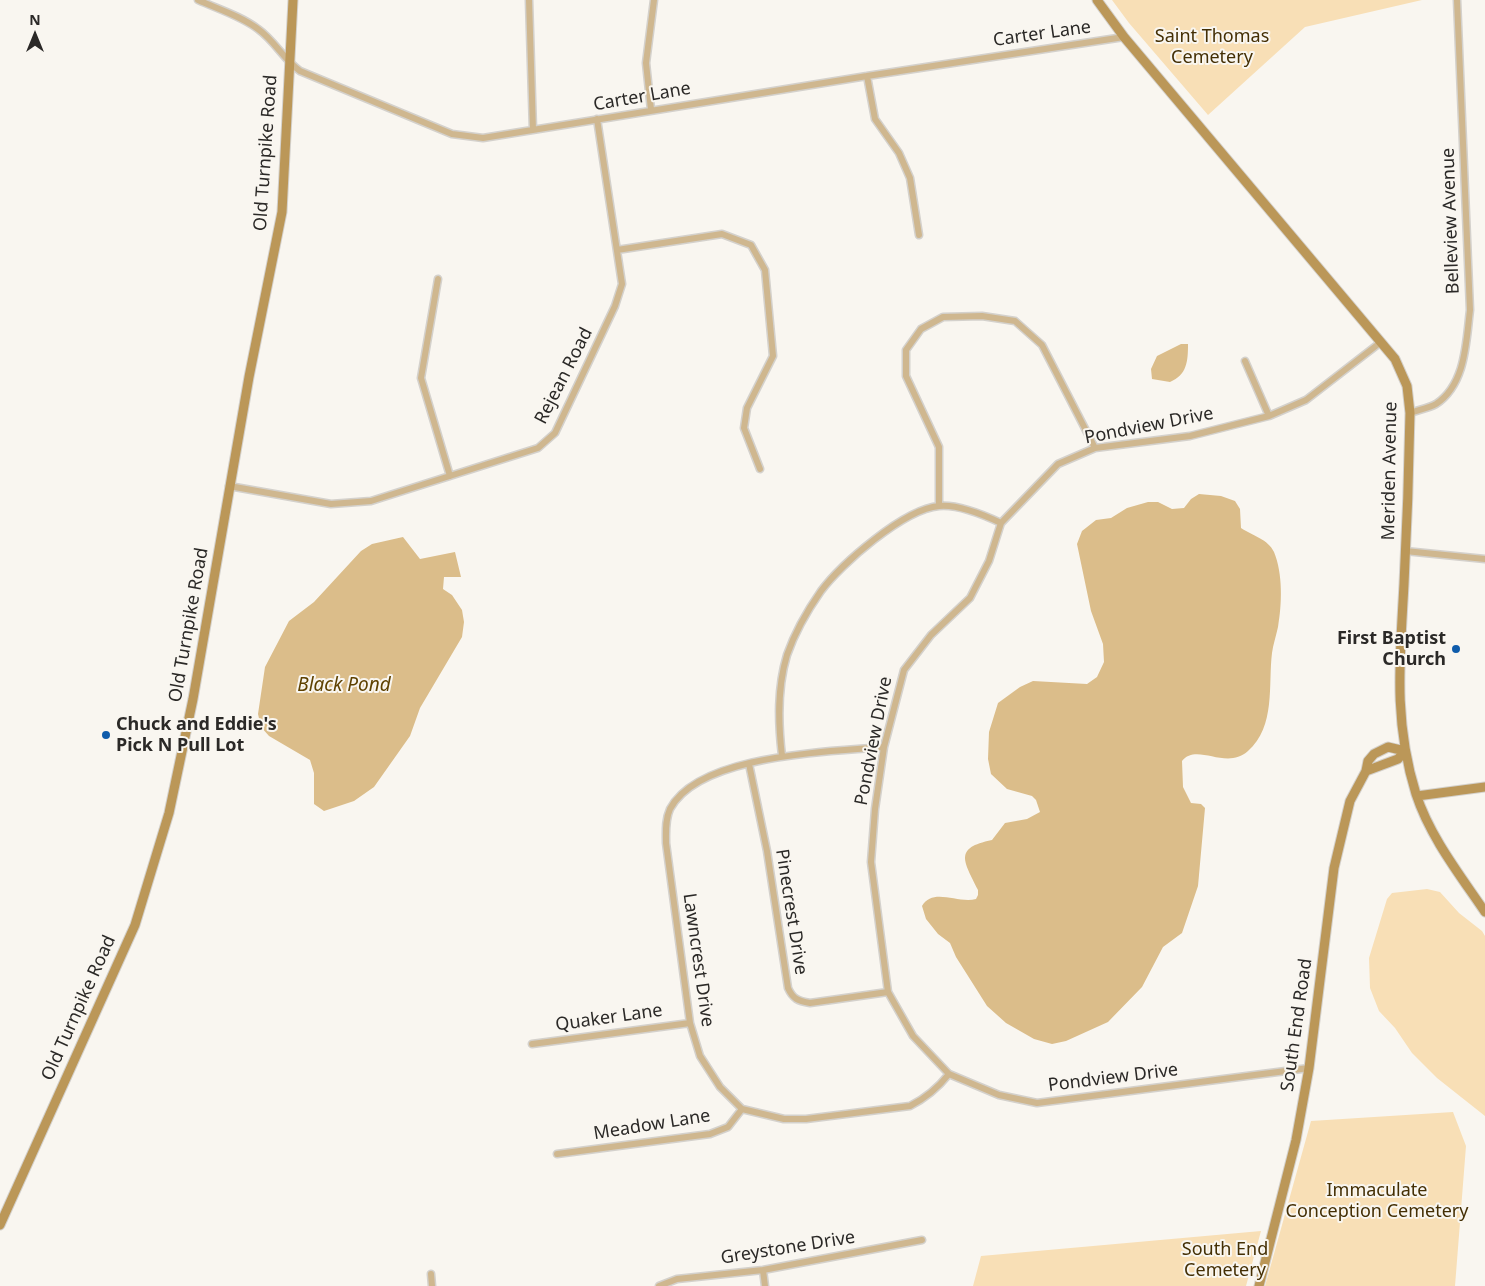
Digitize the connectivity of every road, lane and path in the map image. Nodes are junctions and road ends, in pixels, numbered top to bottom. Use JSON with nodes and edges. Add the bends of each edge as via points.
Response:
{"nodes":[{"id":1,"x":198,"y":0,"type":"edge"},
{"id":2,"x":293,"y":0,"type":"edge"},
{"id":3,"x":530,"y":0,"type":"edge"},
{"id":4,"x":654,"y":0,"type":"edge"},
{"id":5,"x":1097,"y":0,"type":"edge"},
{"id":6,"x":1457,"y":0,"type":"edge"},
{"id":7,"x":1124,"y":38,"type":"junction"},
{"id":8,"x":289,"y":62,"type":"junction"},
{"id":9,"x":867,"y":76,"type":"junction"},
{"id":10,"x":651,"y":110,"type":"junction"},
{"id":11,"x":596,"y":119,"type":"junction"},
{"id":12,"x":533,"y":130,"type":"junction"},
{"id":13,"x":920,"y":235,"type":"dead end"},
{"id":14,"x":617,"y":250,"type":"junction"},
{"id":15,"x":438,"y":279,"type":"dead end"},
{"id":16,"x":1381,"y":342,"type":"junction"},
{"id":17,"x":1245,"y":361,"type":"dead end"},
{"id":18,"x":1410,"y":413,"type":"junction"},
{"id":19,"x":1269,"y":416,"type":"junction"},
{"id":20,"x":1095,"y":448,"type":"junction"},
{"id":21,"x":760,"y":469,"type":"dead end"},
{"id":22,"x":450,"y":476,"type":"junction"},
{"id":23,"x":229,"y":486,"type":"junction"},
{"id":24,"x":939,"y":506,"type":"junction"},
{"id":25,"x":1001,"y":523,"type":"junction"},
{"id":26,"x":1405,"y":551,"type":"junction"},
{"id":27,"x":1485,"y":559,"type":"edge"},
{"id":28,"x":884,"y":747,"type":"junction"},
{"id":29,"x":1405,"y":751,"type":"junction"},
{"id":30,"x":782,"y":756,"type":"junction"},
{"id":31,"x":749,"y":764,"type":"junction"},
{"id":32,"x":1366,"y":770,"type":"junction"},
{"id":33,"x":1485,"y":786,"type":"edge"},
{"id":34,"x":1417,"y":796,"type":"junction"},
{"id":35,"x":1485,"y":912,"type":"edge"},
{"id":36,"x":888,"y":992,"type":"junction"},
{"id":37,"x":690,"y":1023,"type":"junction"},
{"id":38,"x":532,"y":1044,"type":"dead end"},
{"id":39,"x":1309,"y":1068,"type":"junction"},
{"id":40,"x":949,"y":1074,"type":"junction"},
{"id":41,"x":742,"y":1110,"type":"junction"},
{"id":42,"x":557,"y":1154,"type":"dead end"},
{"id":43,"x":0,"y":1225,"type":"edge"},
{"id":44,"x":922,"y":1240,"type":"dead end"},
{"id":45,"x":764,"y":1270,"type":"junction"},
{"id":46,"x":430,"y":1274,"type":"dead end"},
{"id":47,"x":432,"y":1286,"type":"edge"},
{"id":48,"x":659,"y":1286,"type":"edge"},
{"id":49,"x":765,"y":1286,"type":"edge"},
{"id":50,"x":1259,"y":1286,"type":"edge"}],
"edges":[{"from":1,"to":8,"type":"street","name":"Carter Lane","via":[[258,29]]},
{"from":2,"to":8,"type":"main road","name":"Old Turnpike Road"},
{"from":3,"to":12,"type":"street"},
{"from":4,"to":10,"type":"street","via":[[646,63]]},
{"from":5,"to":7,"type":"main road","name":"Meriden Avenue"},
{"from":6,"to":18,"type":"street","name":"Belleview Avenue","via":[[1470,310],[1463,361],[1453,388],[1436,404]]},
{"from":7,"to":9,"type":"street","name":"Carter Lane"},
{"from":7,"to":16,"type":"main road","name":"Meriden Avenue"},
{"from":8,"to":12,"type":"street","name":"Carter Lane","via":[[300,71],[452,134],[483,138]]},
{"from":8,"to":23,"type":"main road","name":"Old Turnpike Road","via":[[282,212]]},
{"from":9,"to":10,"type":"street","name":"Carter Lane"},
{"from":9,"to":13,"type":"street","via":[[875,119],[899,153],[910,178]]},
{"from":10,"to":11,"type":"street","name":"Carter Lane"},
{"from":11,"to":12,"type":"street","name":"Carter Lane"},
{"from":11,"to":14,"type":"street","name":"Rejean Road"},
{"from":14,"to":21,"type":"street","via":[[722,234],[751,245],[765,270],[773,356],[747,408],[744,428]]},
{"from":14,"to":22,"type":"street","name":"Rejean Road","via":[[622,284],[615,306],[555,433],[538,448]]},
{"from":15,"to":22,"type":"street","via":[[421,378]]},
{"from":16,"to":18,"type":"main road","name":"Meriden Avenue","via":[[1395,359],[1407,386]]},
{"from":16,"to":19,"type":"street","name":"Pondview Drive","via":[[1306,400]]},
{"from":17,"to":19,"type":"street"},
{"from":18,"to":26,"type":"main road","name":"Meriden Avenue"},
{"from":19,"to":20,"type":"street","name":"Pondview Drive","via":[[1190,436]]},
{"from":20,"to":24,"type":"street","via":[[1042,345],[1015,321],[982,316],[943,317],[921,329],[906,350],[906,376],[939,447]]},
{"from":20,"to":25,"type":"street","name":"Pondview Drive","via":[[1058,464]]},
{"from":22,"to":23,"type":"street","name":"Rejean Road","via":[[371,500],[331,504]]},
{"from":23,"to":43,"type":"main road","name":"Old Turnpike Road","via":[[193,699],[169,813],[135,925]]},
{"from":24,"to":25,"type":"street","via":[[976,512]]},
{"from":24,"to":30,"type":"street","via":[[904,518],[865,548],[822,590],[800,624],[787,655],[780,690]]},
{"from":25,"to":28,"type":"street","name":"Pondview Drive","via":[[989,561],[970,598],[931,635],[904,670]]},
{"from":26,"to":27,"type":"street"},
{"from":26,"to":29,"type":"main road","name":"Meriden Avenue","via":[[1398,690]]},
{"from":28,"to":30,"type":"street","name":"Lawncrest Drive"},
{"from":28,"to":36,"type":"street","name":"Pondview Drive","via":[[871,862]]},
{"from":29,"to":32,"type":"main road","via":[[1398,759]]},
{"from":29,"to":32,"type":"main road","name":"South End Road","via":[[1394,747],[1381,749],[1368,761]]},
{"from":29,"to":34,"type":"main road","name":"Meriden Avenue"},
{"from":30,"to":31,"type":"street","name":"Lawncrest Drive"},
{"from":31,"to":36,"type":"street","name":"Pinecrest Drive","via":[[768,852],[788,988],[792,996],[799,1002],[810,1003]]},
{"from":31,"to":37,"type":"street","name":"Lawncrest Drive","via":[[719,772],[686,791],[669,811],[666,843]]},
{"from":32,"to":39,"type":"main road","name":"South End Road","via":[[1350,801],[1334,868]]},
{"from":33,"to":34,"type":"main road"},
{"from":34,"to":35,"type":"main road","name":"Meriden Avenue","via":[[1449,859]]},
{"from":36,"to":40,"type":"street","name":"Pondview Drive","via":[[913,1036]]},
{"from":37,"to":38,"type":"street","name":"Quaker Lane"},
{"from":37,"to":41,"type":"street","name":"Lawncrest Drive","via":[[700,1056],[720,1087]]},
{"from":39,"to":40,"type":"street","name":"Pondview Drive","via":[[1036,1103],[999,1095]]},
{"from":39,"to":50,"type":"main road","name":"South End Road","via":[[1296,1140]]},
{"from":40,"to":41,"type":"street","via":[[924,1099],[910,1106],[806,1119],[784,1119]]},
{"from":41,"to":42,"type":"street","name":"Meadow Lane","via":[[728,1127],[710,1134]]},
{"from":44,"to":45,"type":"street","name":"Greystone Drive"},
{"from":45,"to":48,"type":"street","name":"Greystone Drive","via":[[677,1279]]},
{"from":45,"to":49,"type":"street"},
{"from":46,"to":47,"type":"street"}]}
